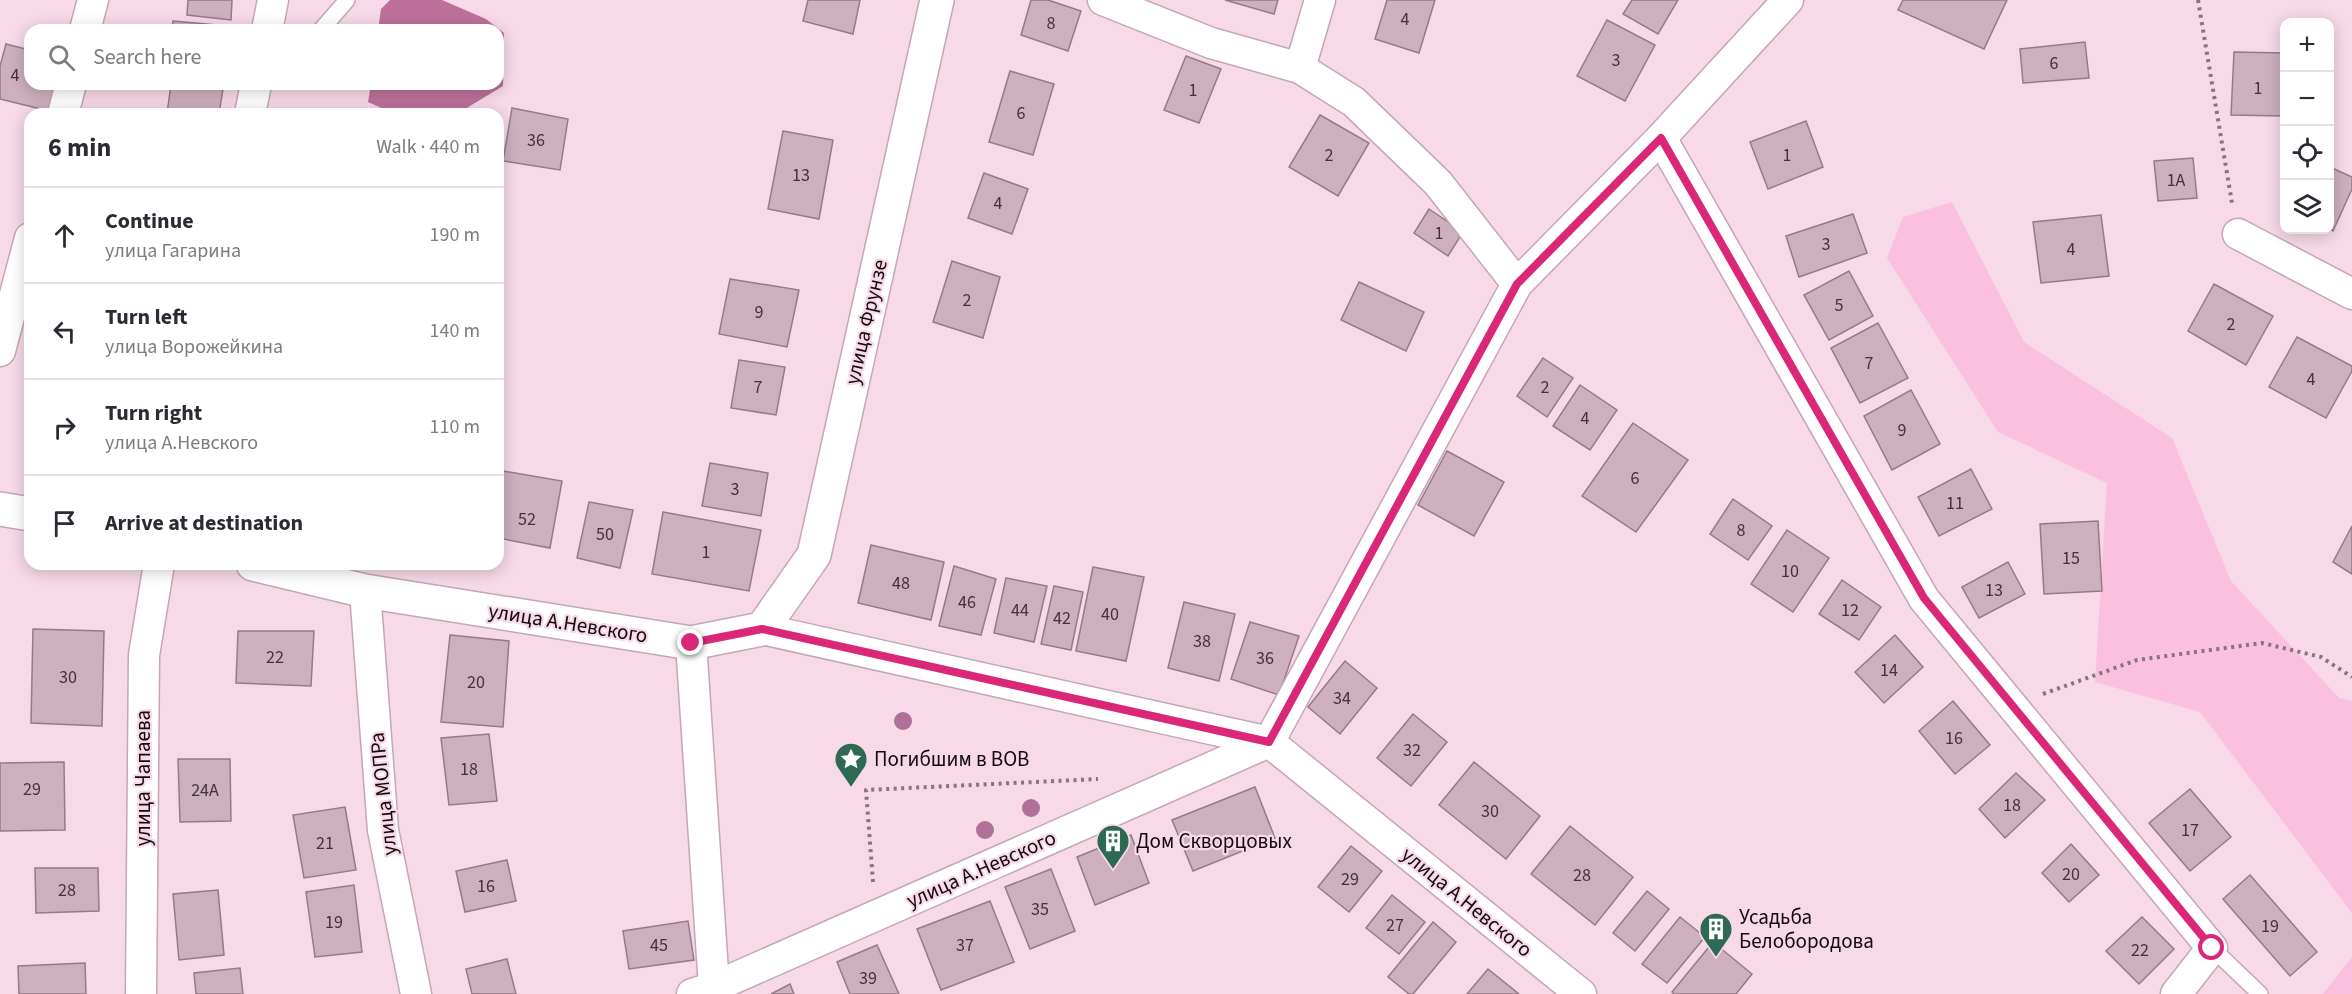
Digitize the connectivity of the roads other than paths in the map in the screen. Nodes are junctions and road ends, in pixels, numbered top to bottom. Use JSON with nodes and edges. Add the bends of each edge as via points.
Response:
{"nodes":[{"id":1,"x":93,"y":0,"type":"edge"},
{"id":2,"x":273,"y":0,"type":"edge"},
{"id":3,"x":347,"y":0,"type":"edge"},
{"id":4,"x":937,"y":0,"type":"edge"},
{"id":5,"x":1103,"y":0,"type":"edge"},
{"id":6,"x":1320,"y":0,"type":"edge"},
{"id":7,"x":1788,"y":0,"type":"edge"},
{"id":8,"x":87,"y":24,"type":"edge"},
{"id":9,"x":268,"y":24,"type":"edge"},
{"id":10,"x":326,"y":24,"type":"edge"},
{"id":11,"x":1300,"y":68,"type":"junction"},
{"id":12,"x":69,"y":90,"type":"edge"},
{"id":13,"x":255,"y":90,"type":"edge"},
{"id":14,"x":65,"y":108,"type":"edge"},
{"id":15,"x":251,"y":108,"type":"edge"},
{"id":16,"x":1661,"y":138,"type":"junction"},
{"id":17,"x":2238,"y":234,"type":"road end"},
{"id":18,"x":24,"y":261,"type":"edge"},
{"id":19,"x":1517,"y":284,"type":"junction"},
{"id":20,"x":2352,"y":294,"type":"edge"},
{"id":21,"x":0,"y":351,"type":"edge"},
{"id":22,"x":0,"y":509,"type":"edge"},
{"id":23,"x":24,"y":513,"type":"edge"},
{"id":24,"x":158,"y":570,"type":"edge"},
{"id":25,"x":278,"y":570,"type":"edge"},
{"id":26,"x":365,"y":591,"type":"junction"},
{"id":27,"x":762,"y":629,"type":"junction"},
{"id":28,"x":691,"y":643,"type":"junction"},
{"id":29,"x":1269,"y":742,"type":"junction"},
{"id":30,"x":2212,"y":948,"type":"junction"},
{"id":31,"x":708,"y":992,"type":"edge"},
{"id":32,"x":141,"y":994,"type":"edge"},
{"id":33,"x":416,"y":994,"type":"edge"},
{"id":34,"x":1581,"y":994,"type":"edge"},
{"id":35,"x":2176,"y":994,"type":"edge"},
{"id":36,"x":2260,"y":994,"type":"edge"}],
"edges":[{"from":1,"to":8,"type":"street"},
{"from":2,"to":9,"type":"street"},
{"from":3,"to":10,"type":"lane"},
{"from":4,"to":27,"type":"street","name":"улица Фрунзе","via":[[814,555]]},
{"from":5,"to":11,"type":"street","via":[[1211,43]]},
{"from":6,"to":11,"type":"street"},
{"from":7,"to":16,"type":"street"},
{"from":11,"to":19,"type":"street","via":[[1354,102],[1438,183]]},
{"from":12,"to":14,"type":"street"},
{"from":13,"to":15,"type":"street"},
{"from":16,"to":19,"type":"street"},
{"from":16,"to":30,"type":"street","via":[[1924,598]]},
{"from":17,"to":20,"type":"street"},
{"from":18,"to":21,"type":"street"},
{"from":19,"to":29,"type":"street"},
{"from":22,"to":23,"type":"street"},
{"from":24,"to":32,"type":"street","name":"улица Чапаева","via":[[144,655]]},
{"from":25,"to":26,"type":"street","name":"улица А.Невского"},
{"from":26,"to":28,"type":"street","name":"улица А.Невского"},
{"from":26,"to":33,"type":"street","name":"улица МОПРа","via":[[383,830]]},
{"from":27,"to":28,"type":"street","name":"улица А.Невского"},
{"from":27,"to":29,"type":"street","name":"улица А.Невского"},
{"from":28,"to":31,"type":"street"},
{"from":29,"to":31,"type":"street","name":"улица А.Невского"},
{"from":29,"to":34,"type":"street","name":"улица А.Невского"},
{"from":30,"to":35,"type":"street"},
{"from":30,"to":36,"type":"lane"}]}
